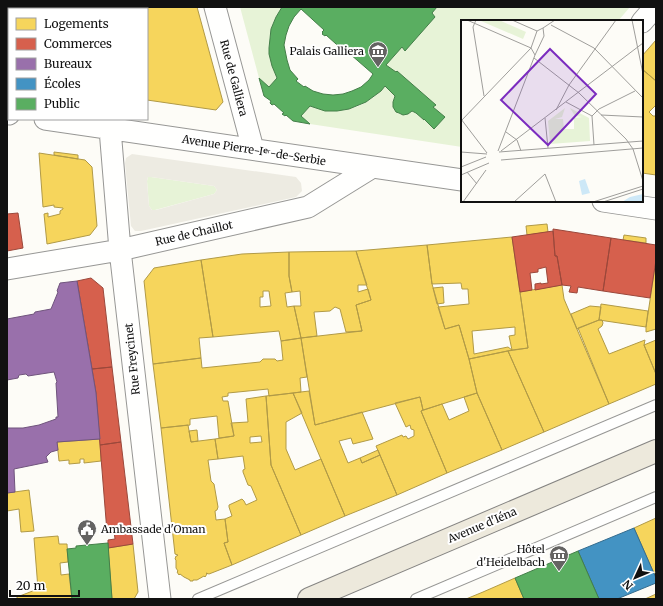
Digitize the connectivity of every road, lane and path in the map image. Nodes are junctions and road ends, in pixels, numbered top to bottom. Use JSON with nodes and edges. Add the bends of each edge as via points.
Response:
{"nodes":[{"id":1,"x":215,"y":7,"type":"edge"},
{"id":2,"x":655,"y":7,"type":"edge"},
{"id":3,"x":643,"y":21,"type":"edge"},
{"id":4,"x":58,"y":120,"type":"edge"},
{"id":5,"x":110,"y":124,"type":"edge"},
{"id":6,"x":253,"y":149,"type":"junction"},
{"id":7,"x":371,"y":168,"type":"junction"},
{"id":8,"x":461,"y":180,"type":"edge"},
{"id":9,"x":610,"y":202,"type":"edge"},
{"id":10,"x":656,"y":209,"type":"edge"},
{"id":11,"x":120,"y":250,"type":"junction"},
{"id":12,"x":7,"y":269,"type":"edge"},
{"id":13,"x":656,"y":405,"type":"edge"},
{"id":14,"x":656,"y":451,"type":"edge"},
{"id":15,"x":656,"y":497,"type":"edge"},
{"id":16,"x":160,"y":599,"type":"edge"},
{"id":17,"x":198,"y":599,"type":"edge"},
{"id":18,"x":309,"y":599,"type":"edge"},
{"id":19,"x":416,"y":599,"type":"edge"}],
"edges":[{"from":1,"to":6,"type":"street","name":"Rue de Galliera"},
{"from":2,"to":3,"type":"street"},
{"from":4,"to":5,"type":"street","name":"Avenue Pierre-Iᵉʳ-de-Serbie"},
{"from":5,"to":6,"type":"street","name":"Avenue Pierre-Iᵉʳ-de-Serbie"},
{"from":5,"to":11,"type":"street","name":"Rue Freycinet"},
{"from":6,"to":7,"type":"street","name":"Avenue Pierre-Iᵉʳ-de-Serbie"},
{"from":7,"to":8,"type":"street","name":"Avenue Pierre-Iᵉʳ-de-Serbie"},
{"from":7,"to":11,"type":"street","name":"Rue de Chaillot","via":[[308,207]]},
{"from":9,"to":10,"type":"street"},
{"from":11,"to":12,"type":"street","name":"Rue de Chaillot"},
{"from":11,"to":16,"type":"street","name":"Rue Freycinet"},
{"from":13,"to":17,"type":"lane"},
{"from":14,"to":18,"type":"main road","name":"Avenue d'Iéna"},
{"from":15,"to":19,"type":"lane"}]}
